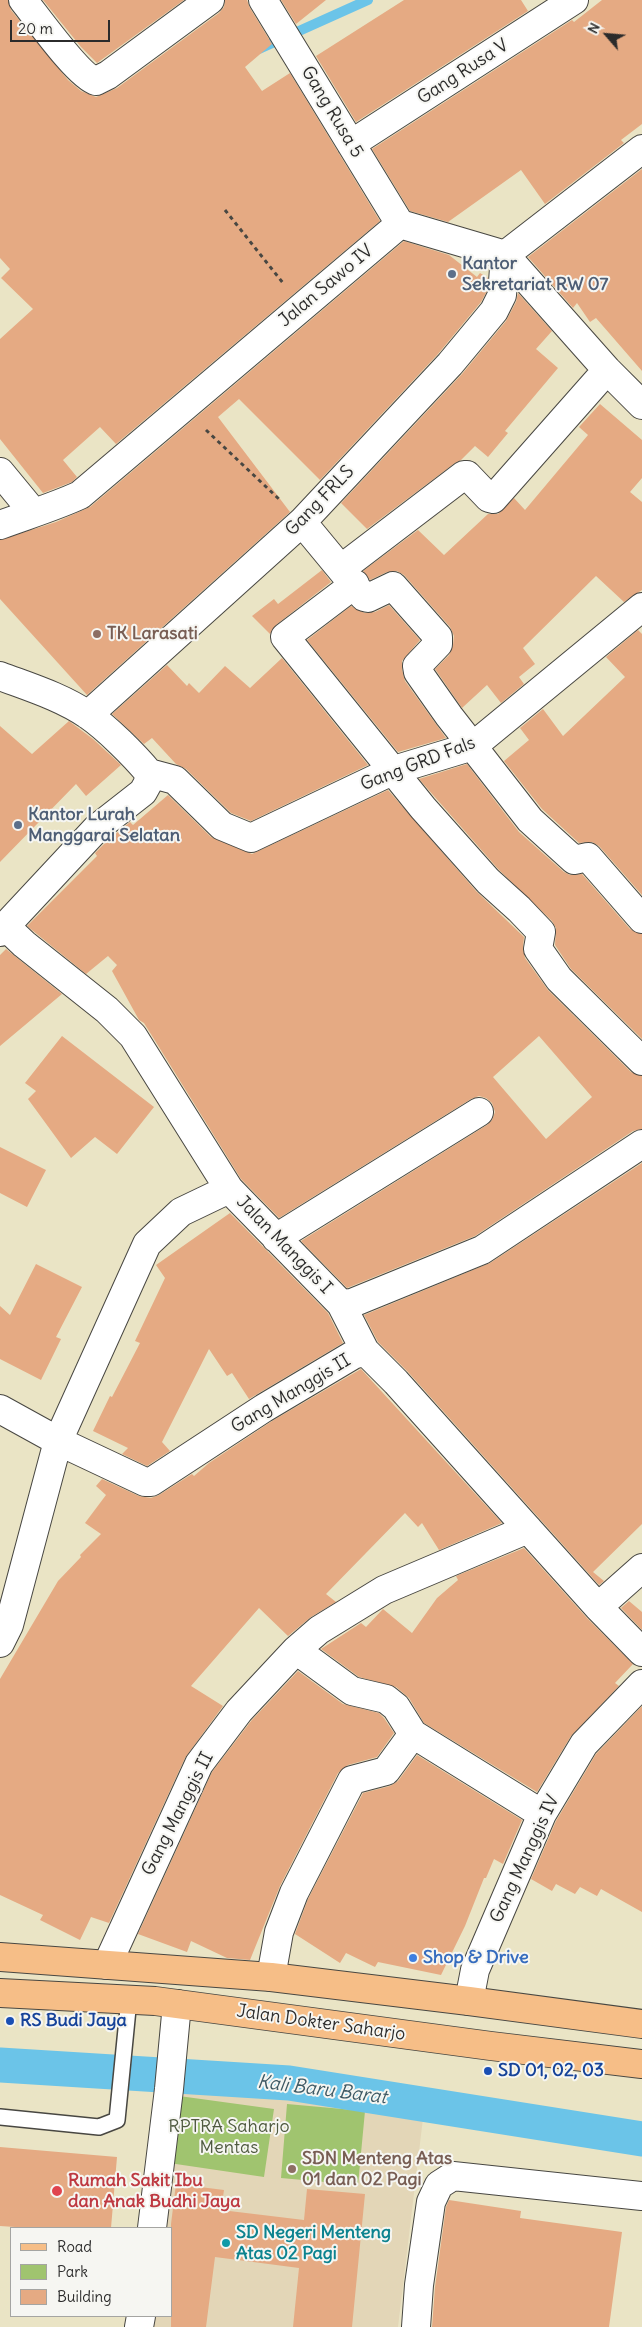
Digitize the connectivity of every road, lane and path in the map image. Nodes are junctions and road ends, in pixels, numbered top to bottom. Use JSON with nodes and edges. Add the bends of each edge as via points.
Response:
{"nodes":[{"id":1,"x":23,"y":0,"type":"edge"},
{"id":2,"x":210,"y":0,"type":"edge"},
{"id":3,"x":574,"y":0,"type":"edge"},
{"id":4,"x":266,"y":5,"type":"edge"},
{"id":5,"x":352,"y":144,"type":"junction"},
{"id":6,"x":642,"y":149,"type":"edge"},
{"id":7,"x":225,"y":210,"type":"dead end"},
{"id":8,"x":400,"y":224,"type":"junction"},
{"id":9,"x":505,"y":255,"type":"junction"},
{"id":10,"x":302,"y":307,"type":"junction"},
{"id":11,"x":607,"y":370,"type":"junction"},
{"id":12,"x":642,"y":405,"type":"edge"},
{"id":13,"x":182,"y":407,"type":"junction"},
{"id":14,"x":0,"y":472,"type":"edge"},
{"id":15,"x":33,"y":512,"type":"junction"},
{"id":16,"x":302,"y":522,"type":"junction"},
{"id":17,"x":0,"y":525,"type":"edge"},
{"id":18,"x":348,"y":576,"type":"junction"},
{"id":19,"x":642,"y":607,"type":"edge"},
{"id":20,"x":0,"y":676,"type":"edge"},
{"id":21,"x":88,"y":715,"type":"junction"},
{"id":22,"x":473,"y":746,"type":"junction"},
{"id":23,"x":394,"y":770,"type":"junction"},
{"id":24,"x":149,"y":773,"type":"junction"},
{"id":25,"x":642,"y":919,"type":"edge"},
{"id":26,"x":3,"y":929,"type":"edge"},
{"id":27,"x":642,"y":1060,"type":"edge"},
{"id":28,"x":479,"y":1112,"type":"dead end"},
{"id":29,"x":642,"y":1144,"type":"edge"},
{"id":30,"x":229,"y":1189,"type":"junction"},
{"id":31,"x":276,"y":1238,"type":"junction"},
{"id":32,"x":341,"y":1304,"type":"junction"},
{"id":33,"x":365,"y":1352,"type":"junction"},
{"id":34,"x":0,"y":1409,"type":"edge"},
{"id":35,"x":58,"y":1441,"type":"junction"},
{"id":36,"x":528,"y":1529,"type":"junction"},
{"id":37,"x":642,"y":1568,"type":"edge"},
{"id":38,"x":598,"y":1607,"type":"junction"},
{"id":39,"x":3,"y":1630,"type":"edge"},
{"id":40,"x":296,"y":1650,"type":"junction"},
{"id":41,"x":642,"y":1652,"type":"edge"},
{"id":42,"x":642,"y":1684,"type":"edge"},
{"id":43,"x":414,"y":1734,"type":"junction"},
{"id":44,"x":542,"y":1814,"type":"junction"},
{"id":45,"x":0,"y":1957,"type":"edge"},
{"id":46,"x":107,"y":1965,"type":"junction"},
{"id":47,"x":271,"y":1978,"type":"junction"},
{"id":48,"x":0,"y":1993,"type":"edge"},
{"id":49,"x":129,"y":1999,"type":"junction"},
{"id":50,"x":469,"y":2001,"type":"junction"},
{"id":51,"x":176,"y":2004,"type":"junction"},
{"id":52,"x":642,"y":2024,"type":"edge"},
{"id":53,"x":642,"y":2064,"type":"edge"},
{"id":54,"x":0,"y":2117,"type":"edge"},
{"id":55,"x":642,"y":2196,"type":"edge"},
{"id":56,"x":152,"y":2227,"type":"edge"},
{"id":57,"x":416,"y":2327,"type":"edge"}],
"edges":[{"from":1,"to":2,"type":"street","via":[[77,66],[96,81]]},
{"from":3,"to":5,"type":"street","name":"Gang Rusa V"},
{"from":4,"to":5,"type":"street","name":"Gang Rusa 5"},
{"from":5,"to":8,"type":"street","name":"Gang Rusa 5"},
{"from":6,"to":9,"type":"street"},
{"from":7,"to":10,"type":"path"},
{"from":8,"to":9,"type":"street"},
{"from":8,"to":10,"type":"street","name":"Jalan Sawo IV"},
{"from":9,"to":11,"type":"street"},
{"from":9,"to":16,"type":"street","name":"Gang FRLS","via":[[502,295],[494,311],[450,364]]},
{"from":10,"to":13,"type":"street","name":"Jalan Sawo IV"},
{"from":11,"to":12,"type":"street"},
{"from":11,"to":18,"type":"street","via":[[492,499],[468,475],[464,475]]},
{"from":13,"to":15,"type":"street","name":"Jalan Sawo IV","via":[[80,495],[53,508]]},
{"from":13,"to":16,"type":"path"},
{"from":14,"to":15,"type":"street"},
{"from":15,"to":17,"type":"street","name":"Jalan Sawo IV"},
{"from":16,"to":18,"type":"street"},
{"from":16,"to":21,"type":"street","name":"Gang FRLS"},
{"from":18,"to":22,"type":"street","via":[[365,598],[392,586],[438,637],[438,644],[417,666],[418,672]]},
{"from":18,"to":23,"type":"street","via":[[285,637]]},
{"from":19,"to":22,"type":"street","name":"Gang GRD Fals"},
{"from":20,"to":21,"type":"street"},
{"from":21,"to":24,"type":"street"},
{"from":22,"to":23,"type":"street","name":"Gang GRD Fals"},
{"from":22,"to":25,"type":"street","via":[[530,820],[574,860],[588,857]]},
{"from":23,"to":24,"type":"street","name":"Gang GRD Fals","via":[[251,838],[222,826],[174,780]]},
{"from":23,"to":27,"type":"street","via":[[488,881],[541,932],[538,949],[559,979]]},
{"from":24,"to":26,"type":"street","via":[[143,792],[97,828]]},
{"from":26,"to":30,"type":"street","via":[[107,1010],[133,1036]]},
{"from":28,"to":31,"type":"street"},
{"from":29,"to":32,"type":"street","name":"Jalan Manggis I","via":[[482,1250],[352,1303]]},
{"from":30,"to":31,"type":"street","name":"Jalan Manggis I"},
{"from":30,"to":35,"type":"street","name":"Jalan Manggis I","via":[[181,1212],[147,1244]]},
{"from":31,"to":32,"type":"street","name":"Jalan Manggis I"},
{"from":32,"to":33,"type":"street"},
{"from":33,"to":35,"type":"street","name":"Gang Manggis II","via":[[353,1355],[264,1408],[151,1482]]},
{"from":33,"to":36,"type":"street","name":"Gang Manggis II"},
{"from":34,"to":35,"type":"street"},
{"from":35,"to":39,"type":"street","name":"Jalan Manggis I"},
{"from":36,"to":38,"type":"street","name":"Gang Manggis II"},
{"from":36,"to":40,"type":"street","name":"Gang Manggis II","via":[[384,1590],[319,1630]]},
{"from":37,"to":38,"type":"street"},
{"from":38,"to":41,"type":"street"},
{"from":40,"to":43,"type":"street","via":[[352,1691],[386,1699],[396,1707]]},
{"from":40,"to":46,"type":"street","name":"Gang Manggis II","via":[[239,1711],[199,1764]]},
{"from":42,"to":44,"type":"street","name":"Gang Manggis IV","via":[[584,1744]]},
{"from":43,"to":44,"type":"street"},
{"from":43,"to":47,"type":"street","via":[[386,1771],[352,1780],[294,1893],[279,1932]]},
{"from":44,"to":50,"type":"street","name":"Gang Manggis IV","via":[[475,1970]]},
{"from":45,"to":46,"type":"main road","name":"Jalan Dokter Saharjo"},
{"from":46,"to":47,"type":"main road","name":"Jalan Dokter Saharjo"},
{"from":47,"to":50,"type":"main road","name":"Jalan Dokter Saharjo"},
{"from":48,"to":49,"type":"main road","name":"Jalan Dokter Saharjo"},
{"from":49,"to":51,"type":"main road","name":"Jalan Dokter Saharjo"},
{"from":49,"to":54,"type":"lane","via":[[117,2120],[99,2127]]},
{"from":50,"to":52,"type":"main road","name":"Jalan Dokter Saharjo"},
{"from":51,"to":53,"type":"main road","name":"Jalan Dokter Saharjo"},
{"from":51,"to":56,"type":"street"},
{"from":55,"to":57,"type":"street","via":[[453,2176],[439,2185],[431,2202]]}]}
